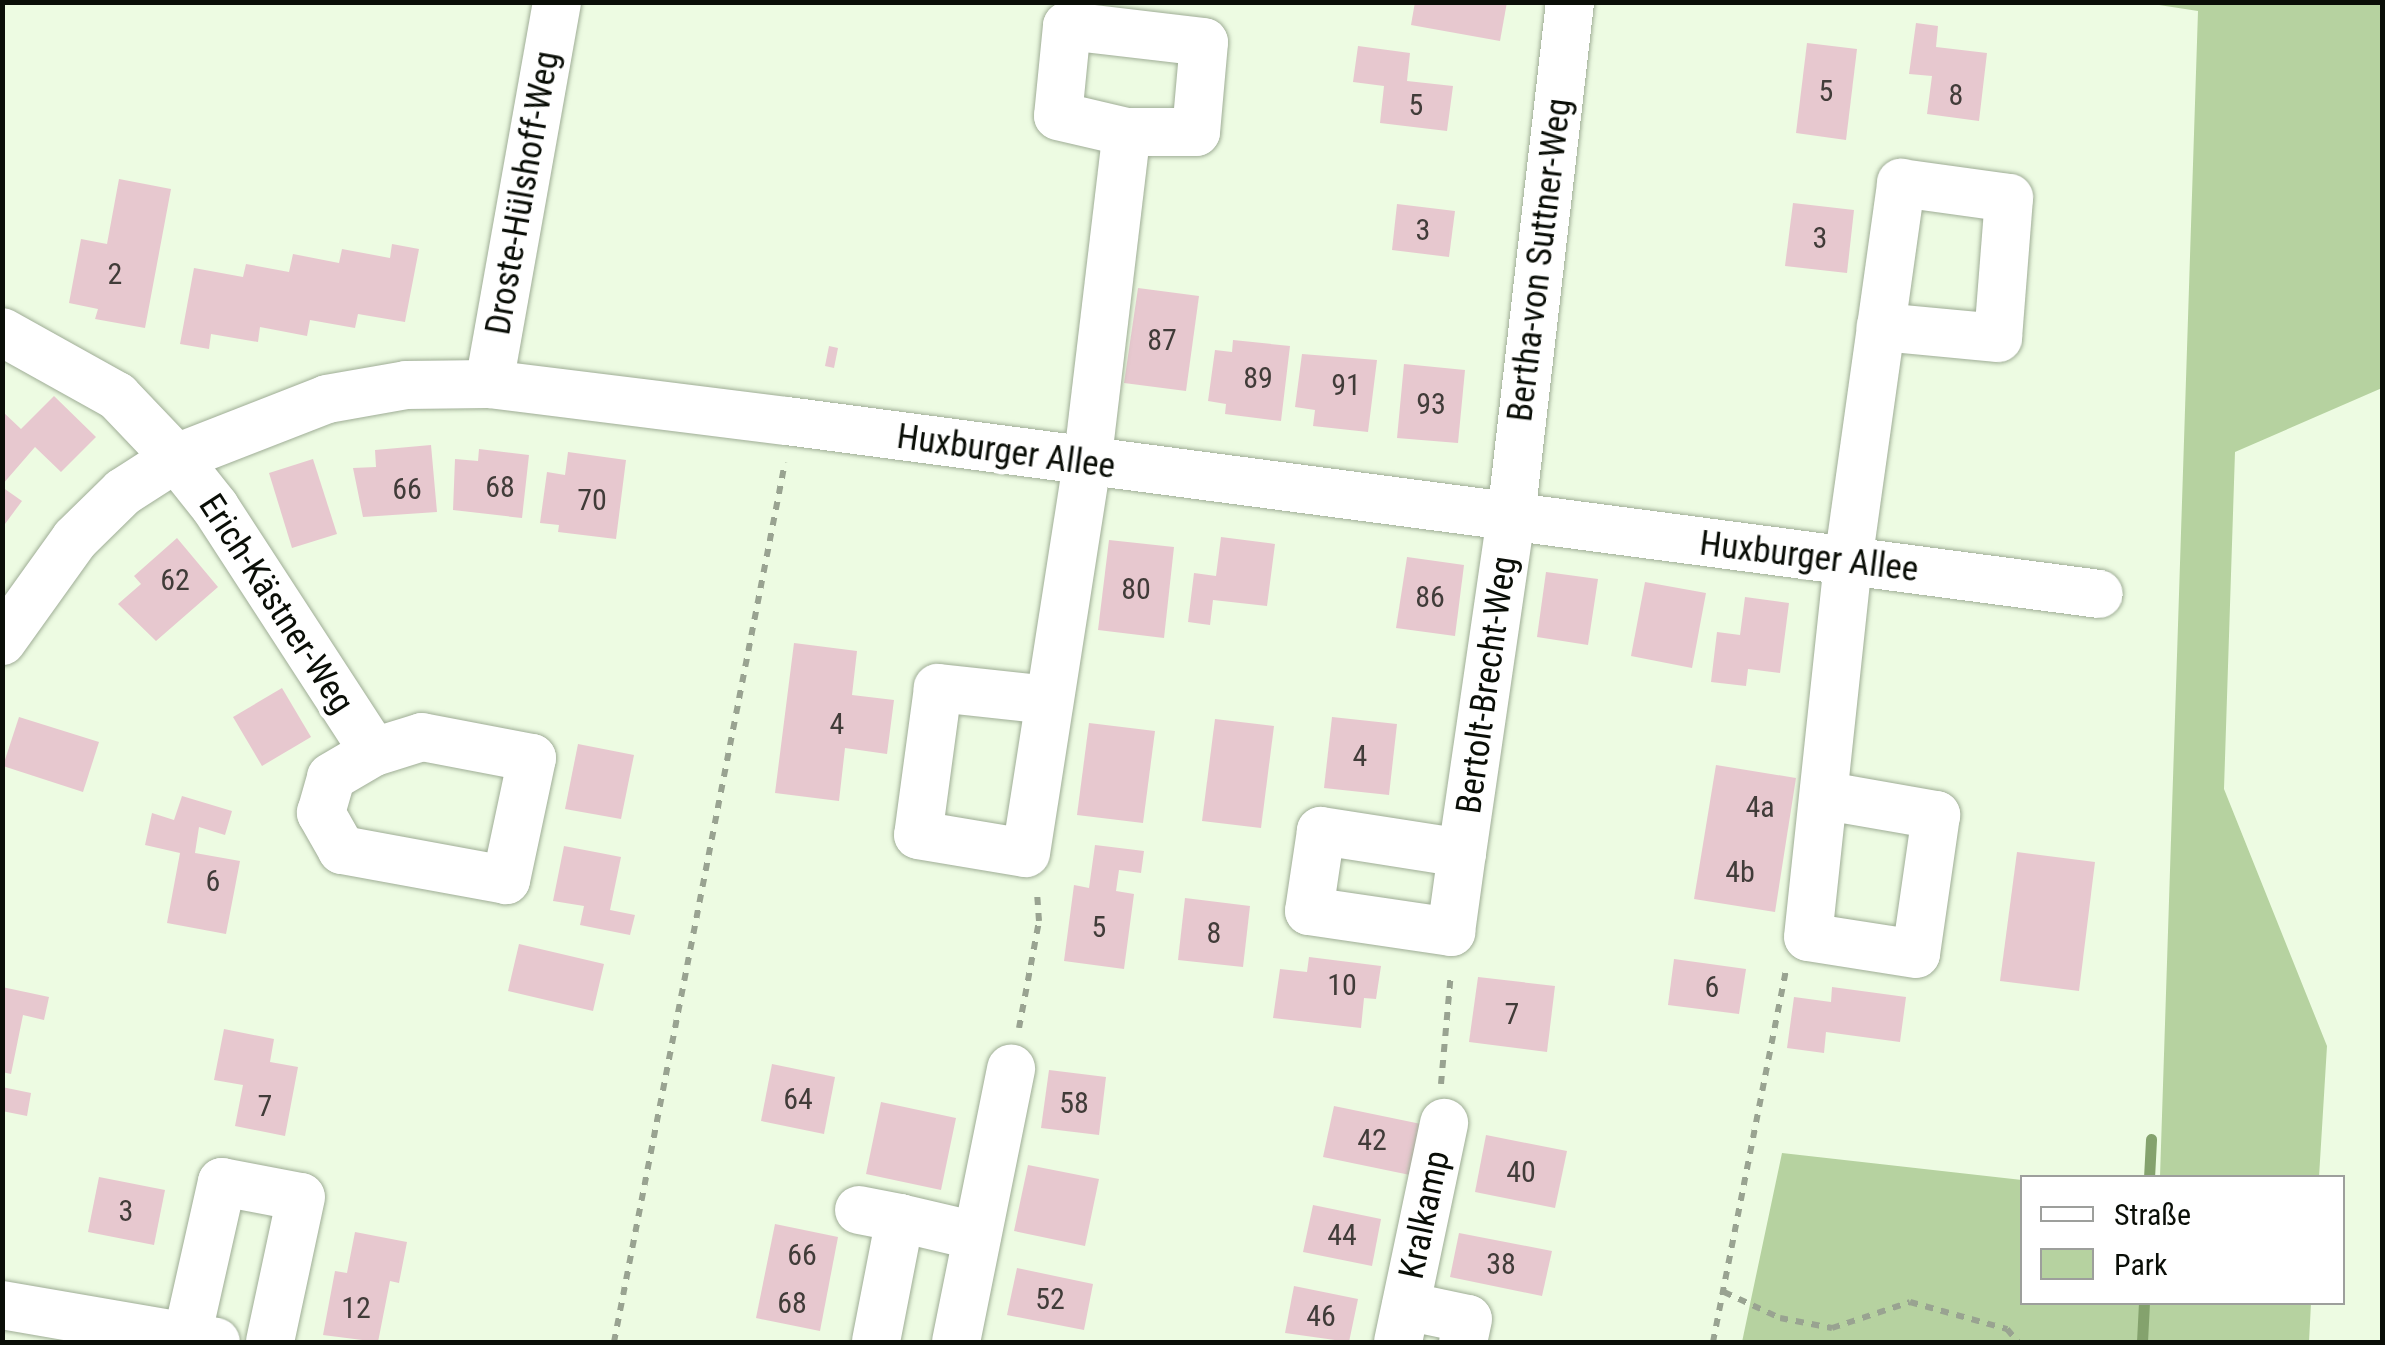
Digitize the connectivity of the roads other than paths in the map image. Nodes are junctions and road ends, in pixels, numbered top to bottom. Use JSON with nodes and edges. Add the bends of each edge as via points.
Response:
{"nodes":[{"id":1,"x":557,"y":2,"type":"edge"},
{"id":2,"x":1570,"y":2,"type":"edge"},
{"id":3,"x":1127,"y":132,"type":"dead end"},
{"id":4,"x":1881,"y":327,"type":"dead end"},
{"id":5,"x":2,"y":332,"type":"edge"},
{"id":6,"x":489,"y":384,"type":"junction"},
{"id":7,"x":176,"y":458,"type":"junction"},
{"id":8,"x":1087,"y":464,"type":"junction"},
{"id":9,"x":1511,"y":517,"type":"junction"},
{"id":10,"x":1848,"y":562,"type":"junction"},
{"id":11,"x":2099,"y":594,"type":"dead end"},
{"id":12,"x":2,"y":641,"type":"edge"},
{"id":13,"x":1049,"y":700,"type":"junction"},
{"id":14,"x":374,"y":752,"type":"dead end"},
{"id":15,"x":1828,"y":796,"type":"junction"},
{"id":16,"x":1462,"y":853,"type":"junction"},
{"id":17,"x":1011,"y":1068,"type":"road end"},
{"id":18,"x":1444,"y":1123,"type":"road end"},
{"id":19,"x":977,"y":1236,"type":"junction"},
{"id":20,"x":2,"y":1305,"type":"edge"},
{"id":21,"x":1402,"y":1324,"type":"edge"},
{"id":22,"x":203,"y":1340,"type":"edge"},
{"id":23,"x":270,"y":1342,"type":"edge"},
{"id":24,"x":876,"y":1342,"type":"edge"},
{"id":25,"x":956,"y":1342,"type":"edge"},
{"id":26,"x":1463,"y":1342,"type":"edge"}],
"edges":[{"from":1,"to":6,"type":"street","name":"Droste-Hülshoff-Weg"},
{"from":2,"to":9,"type":"street","name":"Bertha-von Suttner-Weg"},
{"from":3,"to":8,"type":"street"},
{"from":4,"to":10,"type":"street"},
{"from":5,"to":7,"type":"street","name":"Erich-Kästner-Weg","via":[[116,396]]},
{"from":6,"to":7,"type":"street","name":"Huxburger Allee","via":[[406,386],[327,399]]},
{"from":6,"to":8,"type":"street","name":"Huxburger Allee"},
{"from":7,"to":12,"type":"street","name":"Huxburger Allee","via":[[124,492],[74,538]]},
{"from":7,"to":14,"type":"street","name":"Erich-Kästner-Weg"},
{"from":8,"to":9,"type":"street","name":"Huxburger Allee"},
{"from":8,"to":13,"type":"street"},
{"from":9,"to":10,"type":"street","name":"Huxburger Allee"},
{"from":9,"to":16,"type":"street","name":"Bertolt-Brecht-Weg"},
{"from":10,"to":11,"type":"street","name":"Huxburger Allee"},
{"from":10,"to":15,"type":"street"},
{"from":13,"to":13,"type":"street","via":[[1026,853],[918,835],[938,688]]},
{"from":15,"to":15,"type":"street","via":[[1936,815],[1916,954],[1808,937]]},
{"from":16,"to":16,"type":"street","name":"Bertolt-Brecht-Weg","via":[[1451,932],[1310,911],[1320,831]]},
{"from":17,"to":19,"type":"street"},
{"from":18,"to":21,"type":"street","name":"Kralkamp"},
{"from":19,"to":24,"type":"street","via":[[880,1214]]},
{"from":19,"to":25,"type":"street"},
{"from":20,"to":22,"type":"street"},
{"from":21,"to":26,"type":"street","name":"Kralkamp","via":[[1468,1319]]},
{"from":22,"to":23,"type":"street","via":[[222,1182],[301,1197]]}]}
